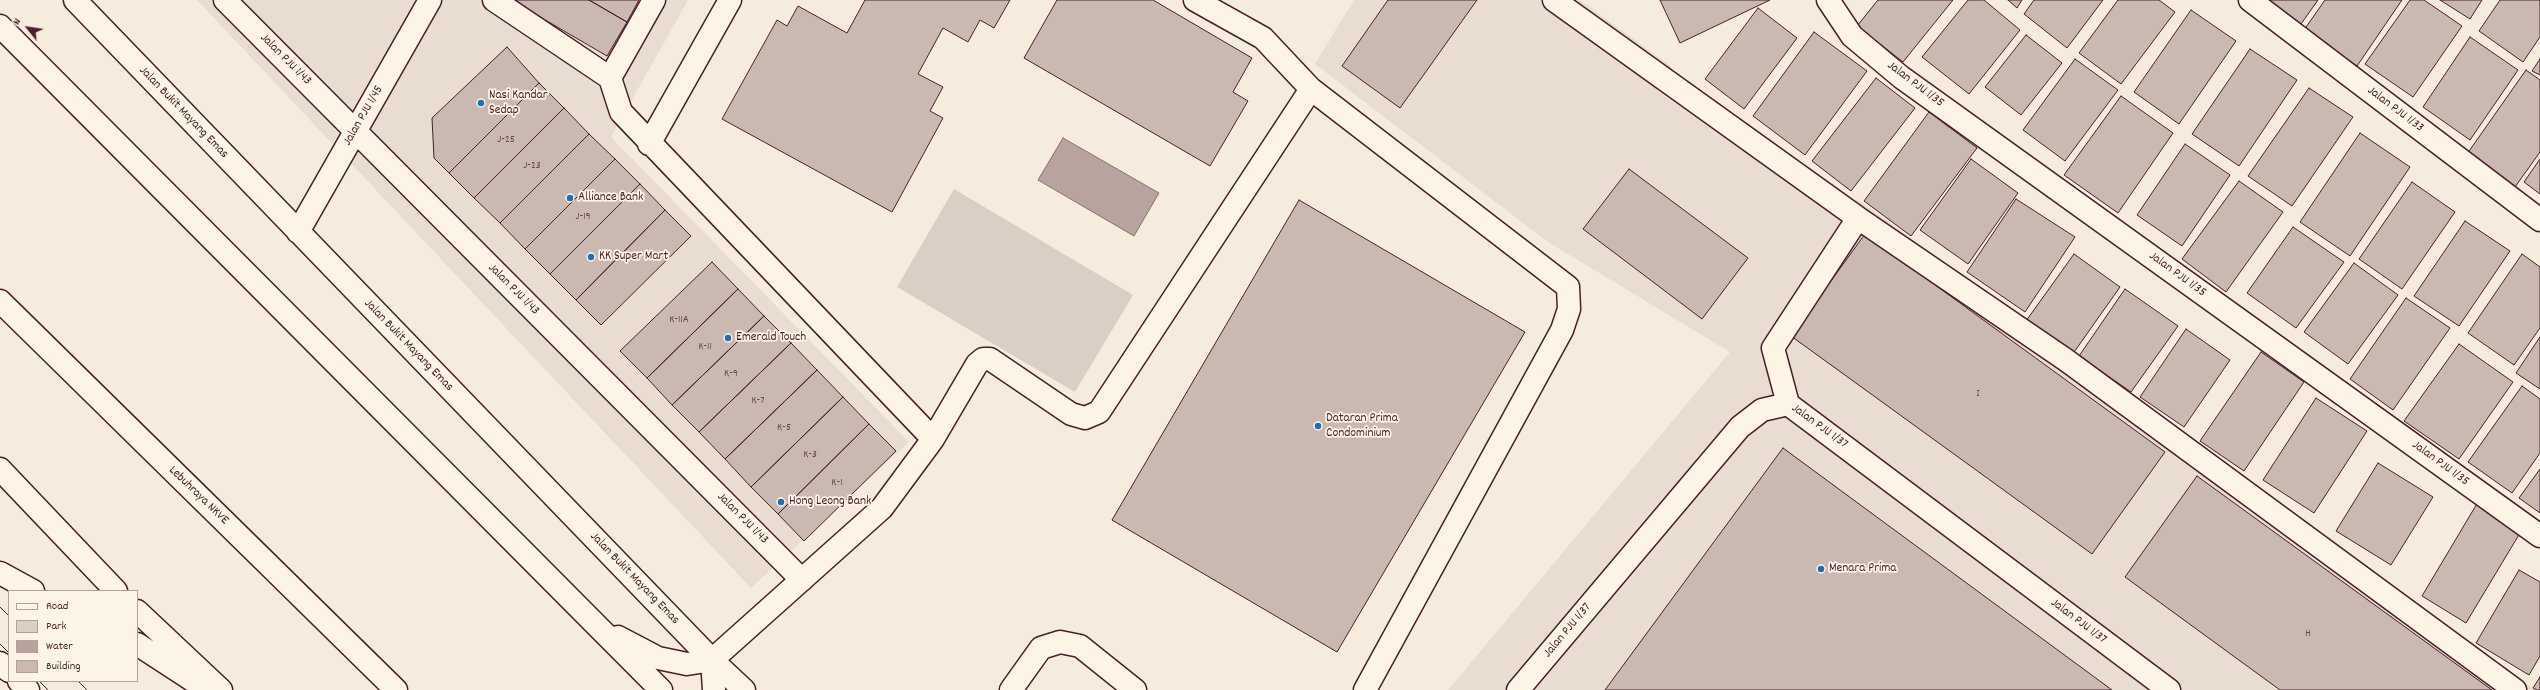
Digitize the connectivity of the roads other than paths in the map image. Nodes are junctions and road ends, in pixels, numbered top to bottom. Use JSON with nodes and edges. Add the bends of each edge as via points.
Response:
{"nodes":[{"id":1,"x":75,"y":0,"type":"edge"},
{"id":2,"x":225,"y":0,"type":"edge"},
{"id":3,"x":430,"y":0,"type":"edge"},
{"id":4,"x":494,"y":0,"type":"edge"},
{"id":5,"x":654,"y":0,"type":"edge"},
{"id":6,"x":730,"y":0,"type":"edge"},
{"id":7,"x":1195,"y":0,"type":"edge"},
{"id":8,"x":1554,"y":0,"type":"edge"},
{"id":9,"x":1828,"y":0,"type":"edge"},
{"id":10,"x":2250,"y":0,"type":"edge"},
{"id":11,"x":0,"y":26,"type":"edge"},
{"id":12,"x":610,"y":78,"type":"junction"},
{"id":13,"x":1311,"y":89,"type":"junction"},
{"id":14,"x":356,"y":132,"type":"junction"},
{"id":15,"x":649,"y":144,"type":"junction"},
{"id":16,"x":1858,"y":218,"type":"junction"},
{"id":17,"x":2540,"y":220,"type":"edge"},
{"id":18,"x":298,"y":232,"type":"junction"},
{"id":19,"x":0,"y":301,"type":"edge"},
{"id":20,"x":1788,"y":404,"type":"junction"},
{"id":21,"x":933,"y":439,"type":"junction"},
{"id":22,"x":0,"y":469,"type":"edge"},
{"id":23,"x":2540,"y":536,"type":"edge"},
{"id":24,"x":0,"y":573,"type":"edge"},
{"id":25,"x":802,"y":580,"type":"junction"},
{"id":26,"x":31,"y":590,"type":"edge"},
{"id":27,"x":115,"y":590,"type":"edge"},
{"id":28,"x":138,"y":612,"type":"edge"},
{"id":29,"x":599,"y":626,"type":"junction"},
{"id":30,"x":138,"y":645,"type":"edge"},
{"id":31,"x":712,"y":660,"type":"junction"},
{"id":32,"x":0,"y":663,"type":"edge"},
{"id":33,"x":8,"y":670,"type":"edge"},
{"id":34,"x":20,"y":682,"type":"edge"},
{"id":35,"x":1520,"y":689,"type":"edge"},
{"id":36,"x":28,"y":690,"type":"edge"},
{"id":37,"x":208,"y":690,"type":"edge"},
{"id":38,"x":221,"y":690,"type":"edge"},
{"id":39,"x":396,"y":690,"type":"edge"},
{"id":40,"x":661,"y":690,"type":"edge"},
{"id":41,"x":714,"y":690,"type":"edge"},
{"id":42,"x":744,"y":690,"type":"edge"},
{"id":43,"x":1011,"y":690,"type":"edge"},
{"id":44,"x":1135,"y":690,"type":"edge"},
{"id":45,"x":1365,"y":690,"type":"edge"},
{"id":46,"x":2169,"y":690,"type":"edge"},
{"id":47,"x":2515,"y":690,"type":"edge"}],
"edges":[{"from":1,"to":18,"type":"main road","name":"Jalan Bukit Mayang Emas"},
{"from":2,"to":14,"type":"main road","name":"Jalan PJU 1/43"},
{"from":3,"to":14,"type":"main road","name":"Jalan PJU 1/45"},
{"from":4,"to":12,"type":"main road"},
{"from":5,"to":12,"type":"main road"},
{"from":6,"to":15,"type":"main road"},
{"from":7,"to":13,"type":"main road","via":[[1264,38]]},
{"from":8,"to":16,"type":"main road"},
{"from":9,"to":23,"type":"main road","name":"Jalan PJU 1/35","via":[[1852,36],[1901,77]]},
{"from":10,"to":17,"type":"main road","name":"Jalan PJU 1/33"},
{"from":11,"to":29,"type":"main road"},
{"from":12,"to":15,"type":"main road","via":[[621,112]]},
{"from":13,"to":21,"type":"main road","via":[[1099,412],[1085,418],[1071,414],[990,360],[983,359],[977,364]]},
{"from":13,"to":45,"type":"main road","via":[[1568,287],[1569,309],[1562,330]]},
{"from":14,"to":18,"type":"main road","name":"Jalan PJU 1/45"},
{"from":14,"to":25,"type":"main road","name":"Jalan PJU 1/43"},
{"from":15,"to":21,"type":"main road"},
{"from":16,"to":20,"type":"main road","via":[[1773,348]]},
{"from":16,"to":47,"type":"main road","via":[[2066,360]]},
{"from":18,"to":31,"type":"main road","name":"Jalan Bukit Mayang Emas"},
{"from":19,"to":39,"type":"main road","name":"Lebuhraya NKVE"},
{"from":20,"to":35,"type":"main road","name":"Jalan PJU 1/37","via":[[1762,410],[1740,427]]},
{"from":20,"to":46,"type":"main road","name":"Jalan PJU 1/37"},
{"from":21,"to":25,"type":"main road","via":[[882,508]]},
{"from":22,"to":27,"type":"main road"},
{"from":24,"to":26,"type":"main road"},
{"from":25,"to":31,"type":"main road"},
{"from":28,"to":38,"type":"main road"},
{"from":29,"to":31,"type":"main road","via":[[658,658],[688,664]]},
{"from":29,"to":40,"type":"main road"},
{"from":30,"to":37,"type":"main road"},
{"from":31,"to":41,"type":"main road"},
{"from":31,"to":42,"type":"main road","name":"Jalan Bukit Mayang Emas"},
{"from":32,"to":33,"type":"main road"},
{"from":34,"to":36,"type":"main road"},
{"from":43,"to":44,"type":"main road","via":[[1041,648],[1060,642],[1080,646]]}]}
